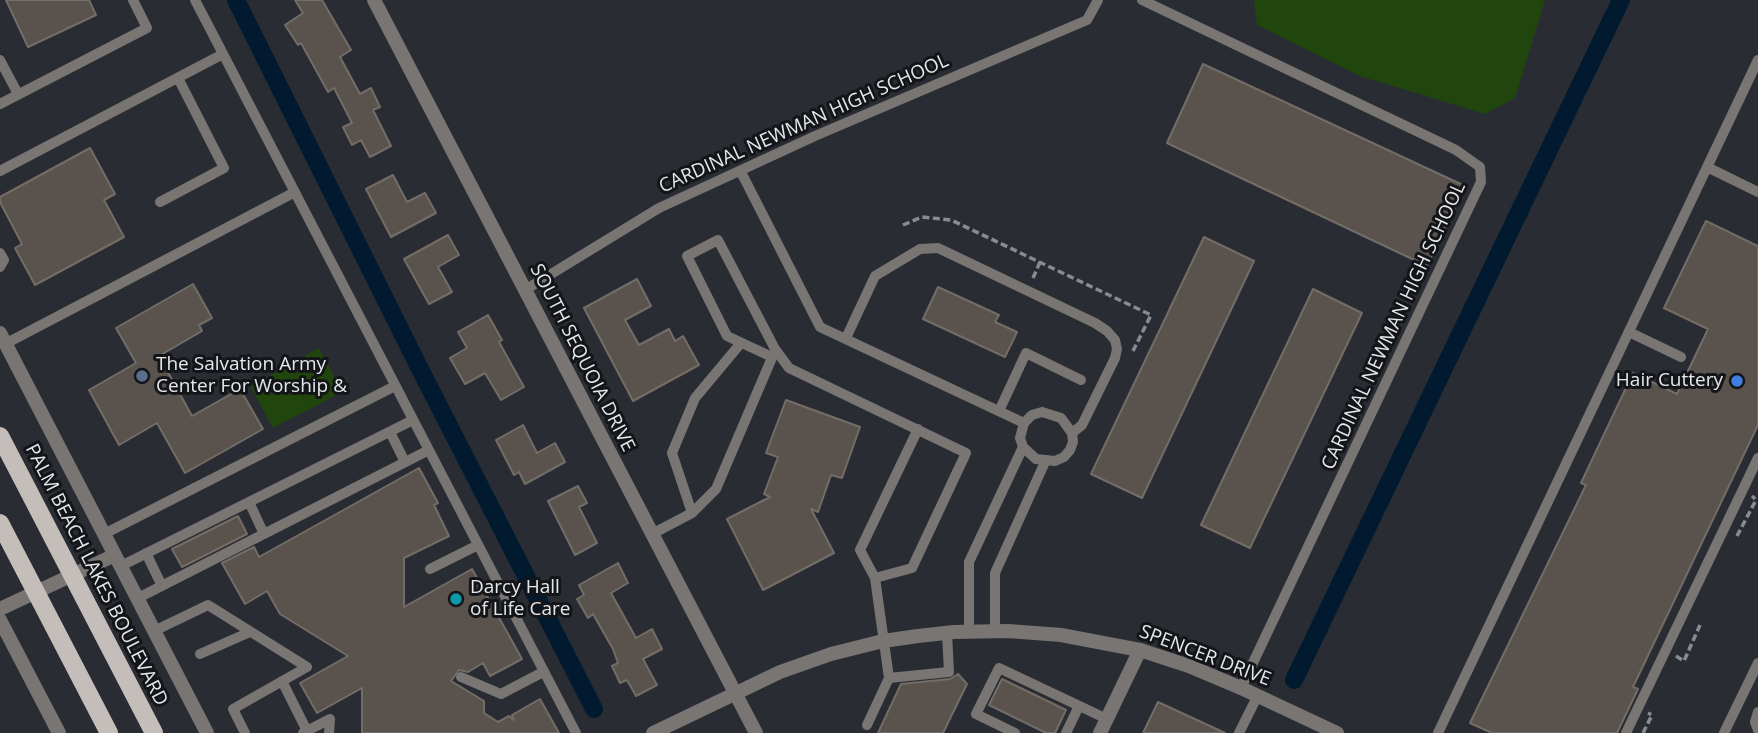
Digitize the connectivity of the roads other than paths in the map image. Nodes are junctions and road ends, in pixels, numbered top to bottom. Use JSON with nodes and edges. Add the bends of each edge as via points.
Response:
{"nodes":[{"id":1,"x":133,"y":0,"type":"edge"},
{"id":2,"x":195,"y":0,"type":"edge"},
{"id":3,"x":374,"y":0,"type":"edge"},
{"id":4,"x":1098,"y":0,"type":"edge"},
{"id":5,"x":1142,"y":0,"type":"edge"},
{"id":6,"x":223,"y":54,"type":"junction"},
{"id":7,"x":0,"y":60,"type":"edge"},
{"id":8,"x":1758,"y":60,"type":"edge"},
{"id":9,"x":178,"y":78,"type":"junction"},
{"id":10,"x":18,"y":94,"type":"junction"},
{"id":11,"x":0,"y":104,"type":"edge"},
{"id":12,"x":1707,"y":167,"type":"junction"},
{"id":13,"x":0,"y":171,"type":"edge"},
{"id":14,"x":741,"y":172,"type":"junction"},
{"id":15,"x":295,"y":192,"type":"junction"},
{"id":16,"x":1758,"y":192,"type":"edge"},
{"id":17,"x":160,"y":202,"type":"dead end"},
{"id":18,"x":0,"y":253,"type":"edge"},
{"id":19,"x":0,"y":267,"type":"edge"},
{"id":20,"x":525,"y":290,"type":"junction"},
{"id":21,"x":1629,"y":332,"type":"junction"},
{"id":22,"x":846,"y":338,"type":"junction"},
{"id":23,"x":3,"y":339,"type":"edge"},
{"id":24,"x":741,"y":343,"type":"junction"},
{"id":25,"x":774,"y":353,"type":"junction"},
{"id":26,"x":1681,"y":357,"type":"dead end"},
{"id":27,"x":1082,"y":380,"type":"dead end"},
{"id":28,"x":395,"y":386,"type":"junction"},
{"id":29,"x":999,"y":411,"type":"junction"},
{"id":30,"x":413,"y":421,"type":"junction"},
{"id":31,"x":1024,"y":423,"type":"junction"},
{"id":32,"x":918,"y":429,"type":"junction"},
{"id":33,"x":390,"y":432,"type":"junction"},
{"id":34,"x":1072,"y":433,"type":"junction"},
{"id":35,"x":0,"y":436,"type":"edge"},
{"id":36,"x":1023,"y":447,"type":"junction"},
{"id":37,"x":429,"y":450,"type":"junction"},
{"id":38,"x":1758,"y":458,"type":"edge"},
{"id":39,"x":405,"y":462,"type":"junction"},
{"id":40,"x":1045,"y":462,"type":"junction"},
{"id":41,"x":249,"y":502,"type":"junction"},
{"id":42,"x":692,"y":513,"type":"junction"},
{"id":43,"x":0,"y":523,"type":"edge"},
{"id":44,"x":104,"y":534,"type":"junction"},
{"id":45,"x":264,"y":534,"type":"junction"},
{"id":46,"x":652,"y":534,"type":"junction"},
{"id":47,"x":478,"y":545,"type":"junction"},
{"id":48,"x":146,"y":553,"type":"junction"},
{"id":49,"x":118,"y":560,"type":"junction"},
{"id":50,"x":430,"y":569,"type":"dead end"},
{"id":51,"x":72,"y":575,"type":"junction"},
{"id":52,"x":875,"y":578,"type":"junction"},
{"id":53,"x":162,"y":586,"type":"junction"},
{"id":54,"x":36,"y":592,"type":"junction"},
{"id":55,"x":138,"y":598,"type":"junction"},
{"id":56,"x":0,"y":609,"type":"edge"},
{"id":57,"x":0,"y":620,"type":"edge"},
{"id":58,"x":154,"y":631,"type":"junction"},
{"id":59,"x":995,"y":631,"type":"junction"},
{"id":60,"x":250,"y":632,"type":"junction"},
{"id":61,"x":969,"y":632,"type":"junction"},
{"id":62,"x":947,"y":633,"type":"junction"},
{"id":63,"x":883,"y":641,"type":"junction"},
{"id":64,"x":1140,"y":650,"type":"junction"},
{"id":65,"x":200,"y":654,"type":"dead end"},
{"id":66,"x":1758,"y":663,"type":"edge"},
{"id":67,"x":543,"y":672,"type":"junction"},
{"id":68,"x":461,"y":677,"type":"dead end"},
{"id":69,"x":889,"y":678,"type":"junction"},
{"id":70,"x":282,"y":681,"type":"junction"},
{"id":71,"x":1241,"y":688,"type":"junction"},
{"id":72,"x":735,"y":694,"type":"junction"},
{"id":73,"x":1258,"y":695,"type":"junction"},
{"id":74,"x":1079,"y":706,"type":"junction"},
{"id":75,"x":1758,"y":712,"type":"edge"},
{"id":76,"x":1107,"y":719,"type":"junction"},
{"id":77,"x":867,"y":725,"type":"dead end"},
{"id":78,"x":1758,"y":730,"type":"edge"},
{"id":79,"x":305,"y":732,"type":"edge"},
{"id":80,"x":58,"y":733,"type":"edge"},
{"id":81,"x":109,"y":733,"type":"edge"},
{"id":82,"x":154,"y":733,"type":"edge"},
{"id":83,"x":207,"y":733,"type":"edge"},
{"id":84,"x":245,"y":733,"type":"edge"},
{"id":85,"x":329,"y":733,"type":"edge"},
{"id":86,"x":576,"y":733,"type":"edge"},
{"id":87,"x":653,"y":733,"type":"edge"},
{"id":88,"x":756,"y":733,"type":"edge"},
{"id":89,"x":1015,"y":733,"type":"edge"},
{"id":90,"x":1066,"y":733,"type":"edge"},
{"id":91,"x":1100,"y":733,"type":"edge"},
{"id":92,"x":1239,"y":733,"type":"edge"},
{"id":93,"x":1337,"y":733,"type":"edge"},
{"id":94,"x":1438,"y":733,"type":"edge"},
{"id":95,"x":1626,"y":733,"type":"edge"},
{"id":96,"x":1724,"y":733,"type":"edge"}],
"edges":[{"from":1,"to":10,"type":"lane","via":[[147,28]]},
{"from":2,"to":6,"type":"lane"},
{"from":3,"to":20,"type":"street","name":"SOUTH SEQUOIA DRIVE"},
{"from":4,"to":14,"type":"lane","name":"CARDINAL NEWMAN HIGH SCHOOL","via":[[1087,20]]},
{"from":5,"to":71,"type":"lane","name":"CARDINAL NEWMAN HIGH SCHOOL","via":[[1456,150],[1480,167],[1481,182]]},
{"from":6,"to":9,"type":"lane"},
{"from":6,"to":15,"type":"lane"},
{"from":7,"to":10,"type":"lane"},
{"from":8,"to":12,"type":"lane"},
{"from":9,"to":13,"type":"lane"},
{"from":9,"to":17,"type":"lane","via":[[224,168]]},
{"from":10,"to":11,"type":"lane"},
{"from":12,"to":16,"type":"lane"},
{"from":12,"to":21,"type":"lane"},
{"from":14,"to":20,"type":"lane","name":"CARDINAL NEWMAN HIGH SCHOOL","via":[[659,208]]},
{"from":14,"to":22,"type":"lane","via":[[820,327]]},
{"from":15,"to":23,"type":"lane"},
{"from":15,"to":28,"type":"lane"},
{"from":18,"to":19,"type":"lane","via":[[4,260]]},
{"from":20,"to":46,"type":"street","name":"SOUTH SEQUOIA DRIVE"},
{"from":21,"to":26,"type":"lane"},
{"from":21,"to":94,"type":"lane"},
{"from":22,"to":29,"type":"lane"},
{"from":22,"to":34,"type":"lane","via":[[875,276],[920,249],[938,248],[1095,323],[1115,340],[1115,358],[1082,425]]},
{"from":23,"to":44,"type":"street"},
{"from":24,"to":25,"type":"lane"},
{"from":24,"to":25,"type":"lane","via":[[727,336],[687,256],[718,240]]},
{"from":24,"to":42,"type":"lane","via":[[695,398],[672,453]]},
{"from":25,"to":32,"type":"lane","via":[[789,368]]},
{"from":25,"to":42,"type":"lane","via":[[716,489]]},
{"from":27,"to":29,"type":"lane","via":[[1026,353]]},
{"from":28,"to":30,"type":"lane"},
{"from":28,"to":44,"type":"lane"},
{"from":29,"to":31,"type":"lane"},
{"from":30,"to":33,"type":"lane"},
{"from":30,"to":37,"type":"lane"},
{"from":31,"to":34,"type":"lane","via":[[1032,415],[1051,413],[1068,424]]},
{"from":31,"to":36,"type":"lane"},
{"from":32,"to":52,"type":"lane","via":[[860,550]]},
{"from":32,"to":52,"type":"lane","via":[[966,453],[912,568]]},
{"from":33,"to":39,"type":"lane"},
{"from":33,"to":41,"type":"lane"},
{"from":34,"to":40,"type":"lane","via":[[1073,442],[1064,457]]},
{"from":35,"to":51,"type":"main road","name":"PALM BEACH LAKES BOULEVARD"},
{"from":36,"to":40,"type":"lane"},
{"from":36,"to":61,"type":"lane","via":[[969,562]]},
{"from":37,"to":39,"type":"lane"},
{"from":37,"to":47,"type":"lane"},
{"from":38,"to":95,"type":"lane"},
{"from":39,"to":45,"type":"lane"},
{"from":40,"to":59,"type":"lane","via":[[995,573]]},
{"from":41,"to":45,"type":"lane"},
{"from":41,"to":48,"type":"lane"},
{"from":42,"to":46,"type":"lane"},
{"from":43,"to":54,"type":"main road"},
{"from":44,"to":49,"type":"street"},
{"from":45,"to":53,"type":"lane"},
{"from":46,"to":72,"type":"street","name":"SOUTH SEQUOIA DRIVE"},
{"from":47,"to":50,"type":"lane"},
{"from":47,"to":67,"type":"lane"},
{"from":48,"to":49,"type":"lane"},
{"from":48,"to":53,"type":"lane"},
{"from":49,"to":51,"type":"street"},
{"from":49,"to":55,"type":"street"},
{"from":51,"to":54,"type":"street"},
{"from":51,"to":82,"type":"main road","name":"PALM BEACH LAKES BOULEVARD"},
{"from":52,"to":63,"type":"lane"},
{"from":53,"to":55,"type":"lane"},
{"from":54,"to":56,"type":"street"},
{"from":54,"to":81,"type":"main road"},
{"from":55,"to":58,"type":"street"},
{"from":57,"to":80,"type":"street"},
{"from":58,"to":60,"type":"lane","via":[[208,605]]},
{"from":58,"to":83,"type":"street"},
{"from":59,"to":61,"type":"street","name":"SPENCER DRIVE"},
{"from":59,"to":64,"type":"street","name":"SPENCER DRIVE","via":[[1061,635]]},
{"from":60,"to":65,"type":"lane"},
{"from":60,"to":70,"type":"lane","via":[[307,667]]},
{"from":61,"to":62,"type":"street","name":"SPENCER DRIVE"},
{"from":62,"to":63,"type":"street","name":"SPENCER DRIVE"},
{"from":62,"to":69,"type":"lane","via":[[948,672]]},
{"from":63,"to":69,"type":"lane"},
{"from":63,"to":72,"type":"street","name":"SPENCER DRIVE","via":[[780,672]]},
{"from":64,"to":71,"type":"street","name":"SPENCER DRIVE"},
{"from":64,"to":76,"type":"street"},
{"from":66,"to":96,"type":"lane"},
{"from":67,"to":68,"type":"lane","via":[[501,694]]},
{"from":67,"to":86,"type":"lane"},
{"from":69,"to":77,"type":"lane"},
{"from":70,"to":79,"type":"lane"},
{"from":70,"to":84,"type":"lane","via":[[233,709]]},
{"from":71,"to":73,"type":"street","name":"SPENCER DRIVE"},
{"from":72,"to":87,"type":"street","name":"SPENCER DRIVE"},
{"from":72,"to":88,"type":"street","name":"SOUTH SEQUOIA DRIVE"},
{"from":73,"to":92,"type":"lane"},
{"from":73,"to":93,"type":"street","name":"SPENCER DRIVE"},
{"from":74,"to":76,"type":"lane"},
{"from":74,"to":89,"type":"lane","via":[[999,668],[976,714]]},
{"from":74,"to":90,"type":"lane"},
{"from":75,"to":78,"type":"lane"},
{"from":76,"to":91,"type":"street"},
{"from":79,"to":85,"type":"lane","via":[[330,719]]}]}
